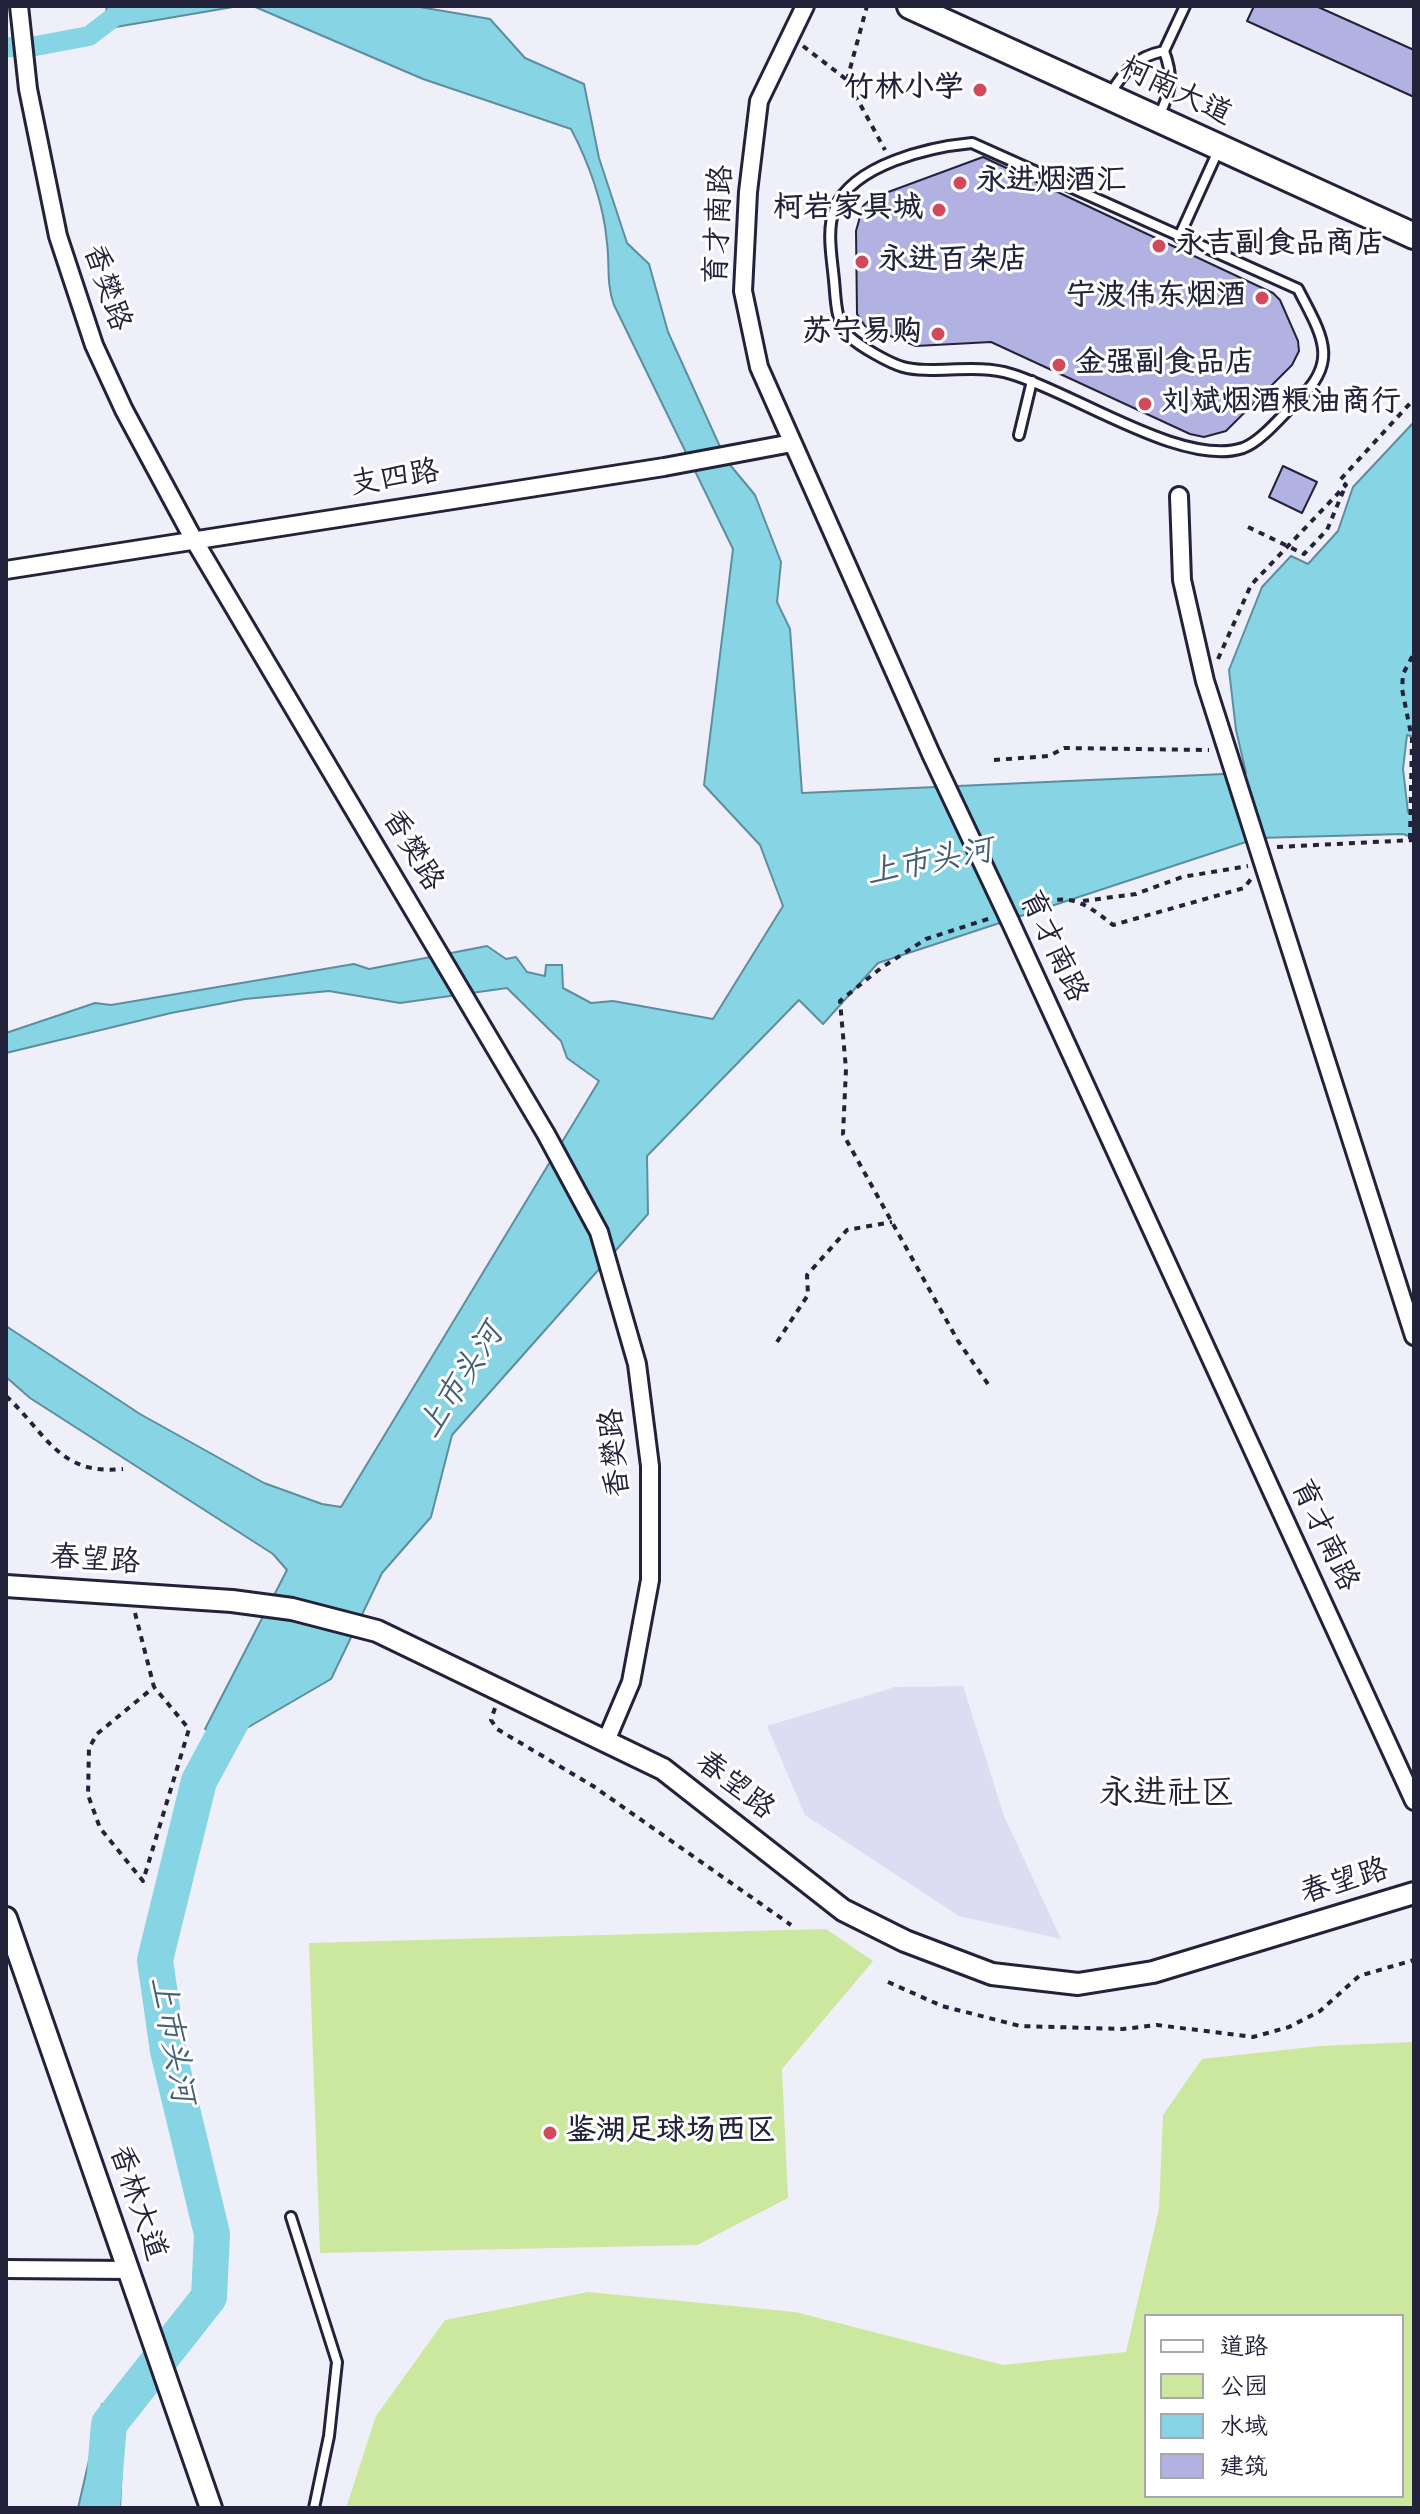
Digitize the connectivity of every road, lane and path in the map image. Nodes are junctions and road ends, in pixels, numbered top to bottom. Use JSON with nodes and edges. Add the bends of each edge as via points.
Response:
{"nodes":[{"id":1,"x":19,"y":6,"type":"edge"},
{"id":2,"x":805,"y":6,"type":"edge"},
{"id":3,"x":867,"y":6,"type":"edge"},
{"id":4,"x":910,"y":6,"type":"edge"},
{"id":5,"x":1185,"y":6,"type":"edge"},
{"id":6,"x":791,"y":36,"type":"junction"},
{"id":7,"x":1164,"y":51,"type":"junction"},
{"id":8,"x":847,"y":80,"type":"junction"},
{"id":9,"x":1107,"y":98,"type":"junction"},
{"id":10,"x":1156,"y":121,"type":"junction"},
{"id":11,"x":1219,"y":149,"type":"junction"},
{"id":12,"x":892,"y":163,"type":"junction"},
{"id":13,"x":1414,"y":236,"type":"edge"},
{"id":14,"x":1179,"y":237,"type":"junction"},
{"id":15,"x":1032,"y":381,"type":"junction"},
{"id":16,"x":1414,"y":399,"type":"edge"},
{"id":17,"x":1019,"y":435,"type":"dead end"},
{"id":18,"x":792,"y":443,"type":"junction"},
{"id":19,"x":1346,"y":485,"type":"junction"},
{"id":20,"x":1179,"y":496,"type":"dead end"},
{"id":21,"x":1248,"y":527,"type":"dead end"},
{"id":22,"x":194,"y":540,"type":"junction"},
{"id":23,"x":1287,"y":546,"type":"junction"},
{"id":24,"x":6,"y":570,"type":"edge"},
{"id":25,"x":1414,"y":653,"type":"edge"},
{"id":26,"x":1205,"y":681,"type":"junction"},
{"id":27,"x":1222,"y":730,"type":"junction"},
{"id":28,"x":994,"y":760,"type":"dead end"},
{"id":29,"x":1412,"y":839,"type":"edge"},
{"id":30,"x":1293,"y":846,"type":"dead end"},
{"id":31,"x":1263,"y":855,"type":"junction"},
{"id":32,"x":1083,"y":901,"type":"junction"},
{"id":33,"x":1010,"y":915,"type":"junction"},
{"id":34,"x":892,"y":1222,"type":"junction"},
{"id":35,"x":1414,"y":1336,"type":"edge"},
{"id":36,"x":777,"y":1342,"type":"dead end"},
{"id":37,"x":988,"y":1384,"type":"dead end"},
{"id":38,"x":6,"y":1396,"type":"edge"},
{"id":39,"x":123,"y":1469,"type":"dead end"},
{"id":40,"x":6,"y":1586,"type":"edge"},
{"id":41,"x":131,"y":1594,"type":"junction"},
{"id":42,"x":154,"y":1687,"type":"junction"},
{"id":43,"x":500,"y":1690,"type":"junction"},
{"id":44,"x":606,"y":1741,"type":"junction"},
{"id":45,"x":1414,"y":1801,"type":"edge"},
{"id":46,"x":1414,"y":1893,"type":"edge"},
{"id":47,"x":6,"y":1918,"type":"edge"},
{"id":48,"x":791,"y":1925,"type":"dead end"},
{"id":49,"x":1414,"y":1960,"type":"edge"},
{"id":50,"x":888,"y":1982,"type":"dead end"},
{"id":51,"x":291,"y":2217,"type":"dead end"},
{"id":52,"x":6,"y":2269,"type":"edge"},
{"id":53,"x":128,"y":2270,"type":"junction"},
{"id":54,"x":211,"y":2508,"type":"edge"},
{"id":55,"x":314,"y":2508,"type":"edge"}],
"edges":[{"from":1,"to":22,"type":"street","name":"香樊路","via":[[58,236],[94,345]]},
{"from":2,"to":6,"type":"street","name":"育才南路"},
{"from":3,"to":8,"type":"path"},
{"from":4,"to":9,"type":"main road","name":"柯南大道"},
{"from":5,"to":7,"type":"lane"},
{"from":6,"to":8,"type":"path"},
{"from":6,"to":18,"type":"street","name":"育才南路","via":[[759,101],[743,291],[759,367]]},
{"from":7,"to":9,"type":"lane","via":[[1143,55],[1127,68]]},
{"from":7,"to":10,"type":"lane","via":[[1172,90]]},
{"from":8,"to":12,"type":"path"},
{"from":9,"to":10,"type":"main road","name":"柯南大道"},
{"from":10,"to":11,"type":"main road","name":"柯南大道"},
{"from":11,"to":13,"type":"main road","name":"柯南大道"},
{"from":11,"to":14,"type":"lane"},
{"from":12,"to":14,"type":"lane","via":[[931,147],[972,143]]},
{"from":12,"to":15,"type":"lane","via":[[856,181],[835,208],[830,243],[838,315],[849,336],[903,367],[975,368]]},
{"from":14,"to":15,"type":"lane","via":[[1298,289],[1322,335],[1325,363],[1314,385],[1246,447],[1215,453],[1180,445]]},
{"from":15,"to":17,"type":"lane"},
{"from":16,"to":19,"type":"path","via":[[1340,480]]},
{"from":18,"to":22,"type":"street","name":"支四路"},
{"from":18,"to":33,"type":"street","name":"育才南路","bridge":true,"via":[[931,754]]},
{"from":19,"to":23,"type":"path"},
{"from":19,"to":23,"type":"path","via":[[1327,530],[1304,554]]},
{"from":20,"to":26,"type":"street","via":[[1182,580]]},
{"from":21,"to":23,"type":"path"},
{"from":22,"to":24,"type":"street","name":"支四路"},
{"from":22,"to":44,"type":"street","name":"香樊路","via":[[599,1232],[637,1364],[650,1466],[650,1580],[631,1682]]},
{"from":23,"to":26,"type":"path","via":[[1251,585]]},
{"from":25,"to":29,"type":"path","via":[[1402,689],[1412,739]]},
{"from":26,"to":27,"type":"street"},
{"from":27,"to":28,"type":"path","via":[[1207,732],[1209,750],[1064,748],[1049,756]]},
{"from":27,"to":31,"type":"street"},
{"from":29,"to":30,"type":"path"},
{"from":31,"to":32,"type":"path","via":[[1136,894]]},
{"from":31,"to":32,"type":"path","via":[[1244,888],[1113,925]]},
{"from":31,"to":35,"type":"street"},
{"from":32,"to":33,"type":"path","via":[[1048,900]]},
{"from":33,"to":34,"type":"path","via":[[926,939],[840,1001],[846,1069],[843,1134]]},
{"from":33,"to":45,"type":"street","name":"育才南路"},
{"from":34,"to":36,"type":"path","via":[[847,1230],[807,1275],[808,1295]]},
{"from":34,"to":37,"type":"path"},
{"from":38,"to":39,"type":"path","via":[[62,1456],[101,1471]]},
{"from":40,"to":41,"type":"street","name":"春望路"},
{"from":41,"to":42,"type":"path"},
{"from":41,"to":43,"type":"street","name":"春望路","via":[[292,1609],[377,1631]]},
{"from":42,"to":42,"type":"path","via":[[189,1729],[143,1881],[100,1828],[88,1795],[89,1748],[97,1734]]},
{"from":43,"to":44,"type":"street","name":"春望路"},
{"from":43,"to":48,"type":"path","via":[[491,1720],[497,1729],[593,1786]]},
{"from":44,"to":46,"type":"street","name":"春望路","via":[[663,1769],[843,1910],[905,1941],[992,1974],[1078,1984],[1153,1972]]},
{"from":47,"to":53,"type":"street","name":"香林大道"},
{"from":49,"to":50,"type":"path","via":[[1359,1976],[1320,2011],[1253,2037],[1157,2025],[1020,2026],[942,2006]]},
{"from":51,"to":55,"type":"lane","via":[[337,2362]]},
{"from":52,"to":53,"type":"street"},
{"from":53,"to":54,"type":"street","name":"香林大道"}]}
